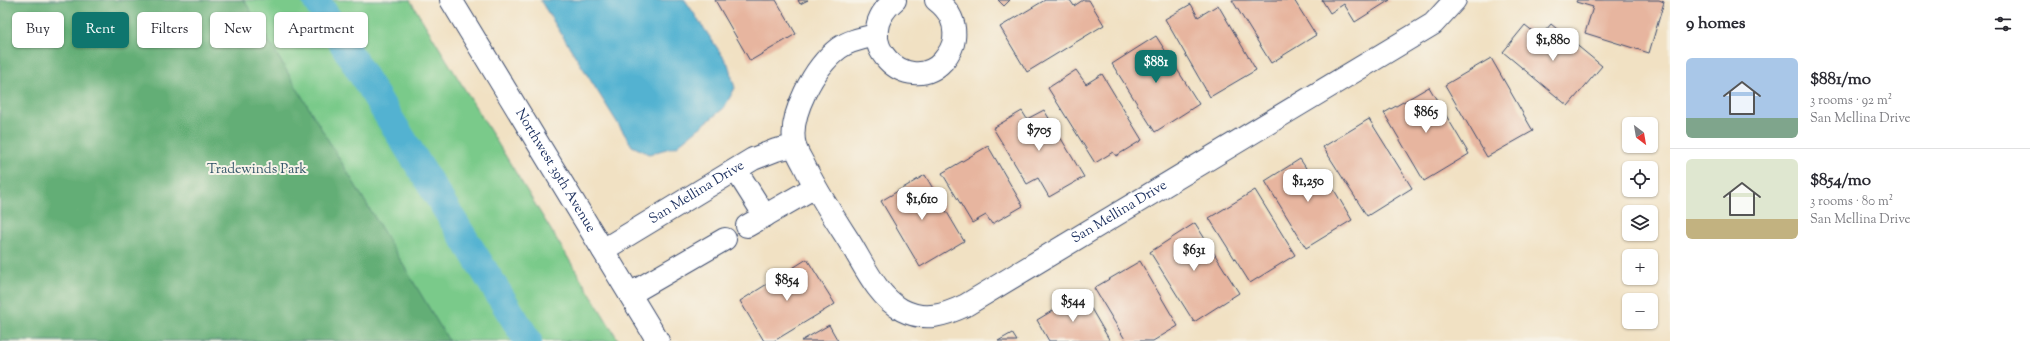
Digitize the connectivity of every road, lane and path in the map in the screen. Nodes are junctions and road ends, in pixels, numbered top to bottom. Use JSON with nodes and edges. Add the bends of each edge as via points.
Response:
{"nodes":[{"id":1,"x":451,"y":0,"type":"edge"},
{"id":2,"x":895,"y":0,"type":"edge"},
{"id":3,"x":936,"y":0,"type":"edge"},
{"id":4,"x":1455,"y":0,"type":"edge"},
{"id":5,"x":876,"y":35,"type":"junction"},
{"id":6,"x":795,"y":146,"type":"junction"},
{"id":7,"x":736,"y":170,"type":"junction"},
{"id":8,"x":815,"y":187,"type":"junction"},
{"id":9,"x":725,"y":239,"type":"dead end"},
{"id":10,"x":603,"y":250,"type":"junction"},
{"id":11,"x":630,"y":294,"type":"junction"},
{"id":12,"x":658,"y":341,"type":"edge"}],
"edges":[{"from":1,"to":10,"type":"street","name":"Northwest 39th Avenue"},
{"from":2,"to":5,"type":"street","via":[[880,18]]},
{"from":3,"to":5,"type":"street","via":[[952,17],[955,30],[954,43],[940,64],[929,70],[903,71],[882,55]]},
{"from":4,"to":8,"type":"street","name":"San Mellina Drive","via":[[1433,24],[966,305],[943,316],[923,316],[903,310],[885,297]]},
{"from":5,"to":6,"type":"street","name":"San Mellina Drive","via":[[840,47],[825,60],[811,80],[800,106],[794,127]]},
{"from":6,"to":7,"type":"street","name":"San Mellina Drive","via":[[776,150]]},
{"from":6,"to":8,"type":"street","name":"San Mellina Drive"},
{"from":7,"to":8,"type":"street","via":[[756,221]]},
{"from":7,"to":10,"type":"street","name":"San Mellina Drive"},
{"from":9,"to":11,"type":"street"},
{"from":10,"to":11,"type":"street","name":"Northwest 39th Avenue"},
{"from":11,"to":12,"type":"street","name":"Northwest 39th Avenue"}]}
